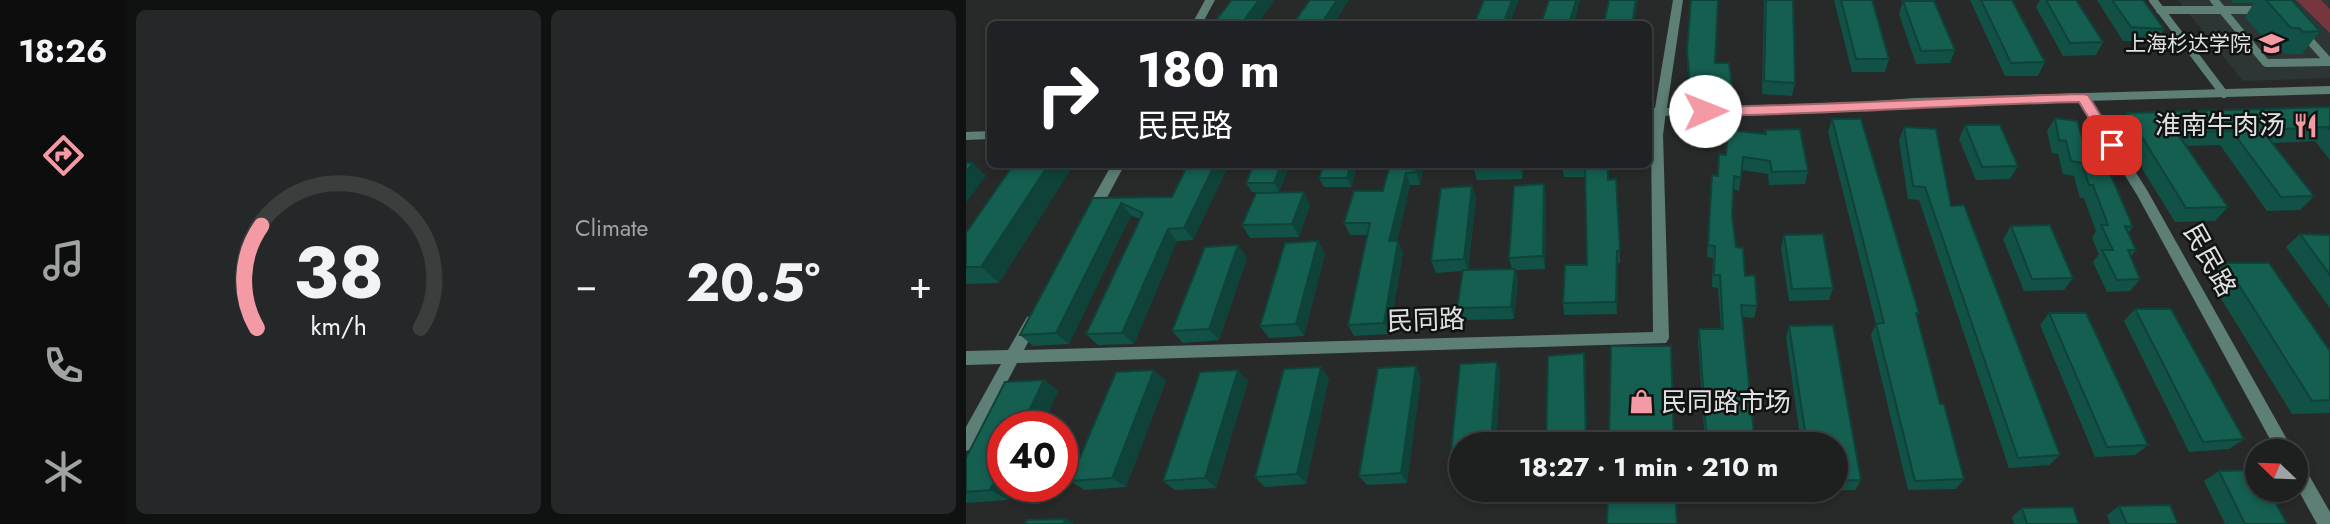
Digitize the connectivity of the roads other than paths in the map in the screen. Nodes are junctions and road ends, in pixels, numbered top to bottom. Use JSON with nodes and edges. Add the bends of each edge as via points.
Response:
{"nodes":[{"id":1,"x":1210,"y":0,"type":"edge"},
{"id":2,"x":1678,"y":0,"type":"edge"},
{"id":3,"x":2153,"y":0,"type":"edge"},
{"id":4,"x":2214,"y":0,"type":"edge"},
{"id":5,"x":2161,"y":10,"type":"junction"},
{"id":6,"x":2222,"y":10,"type":"junction"},
{"id":7,"x":2270,"y":10,"type":"edge"},
{"id":8,"x":1199,"y":21,"type":"edge"},
{"id":9,"x":2301,"y":31,"type":"edge"},
{"id":10,"x":2330,"y":90,"type":"edge"},
{"id":11,"x":2224,"y":94,"type":"junction"},
{"id":12,"x":2083,"y":98,"type":"junction"},
{"id":13,"x":1654,"y":112,"type":"edge"},
{"id":14,"x":987,"y":135,"type":"edge"},
{"id":15,"x":966,"y":136,"type":"edge"},
{"id":16,"x":1117,"y":168,"type":"edge"},
{"id":17,"x":1086,"y":224,"type":"edge"},
{"id":18,"x":1040,"y":308,"type":"edge"},
{"id":19,"x":1013,"y":356,"type":"junction"},
{"id":20,"x":966,"y":358,"type":"edge"},
{"id":21,"x":2279,"y":439,"type":"edge"},
{"id":22,"x":966,"y":443,"type":"edge"},
{"id":23,"x":2308,"y":490,"type":"edge"},
{"id":24,"x":2327,"y":524,"type":"edge"}],
"edges":[{"from":1,"to":8,"type":"street"},
{"from":2,"to":13,"type":"street"},
{"from":3,"to":5,"type":"lane"},
{"from":4,"to":6,"type":"lane"},
{"from":5,"to":6,"type":"lane"},
{"from":5,"to":11,"type":"lane"},
{"from":6,"to":7,"type":"lane"},
{"from":6,"to":9,"type":"lane","via":[[2266,63],[2329,62]]},
{"from":10,"to":11,"type":"street"},
{"from":11,"to":12,"type":"street"},
{"from":12,"to":13,"type":"street"},
{"from":12,"to":21,"type":"street","name":"民民路","via":[[2142,192]]},
{"from":13,"to":19,"type":"street","name":"民同路","via":[[1661,338]]},
{"from":14,"to":15,"type":"street"},
{"from":16,"to":17,"type":"street"},
{"from":18,"to":19,"type":"street"},
{"from":19,"to":20,"type":"street","name":"民同路"},
{"from":19,"to":22,"type":"street"},
{"from":23,"to":24,"type":"street"}]}
